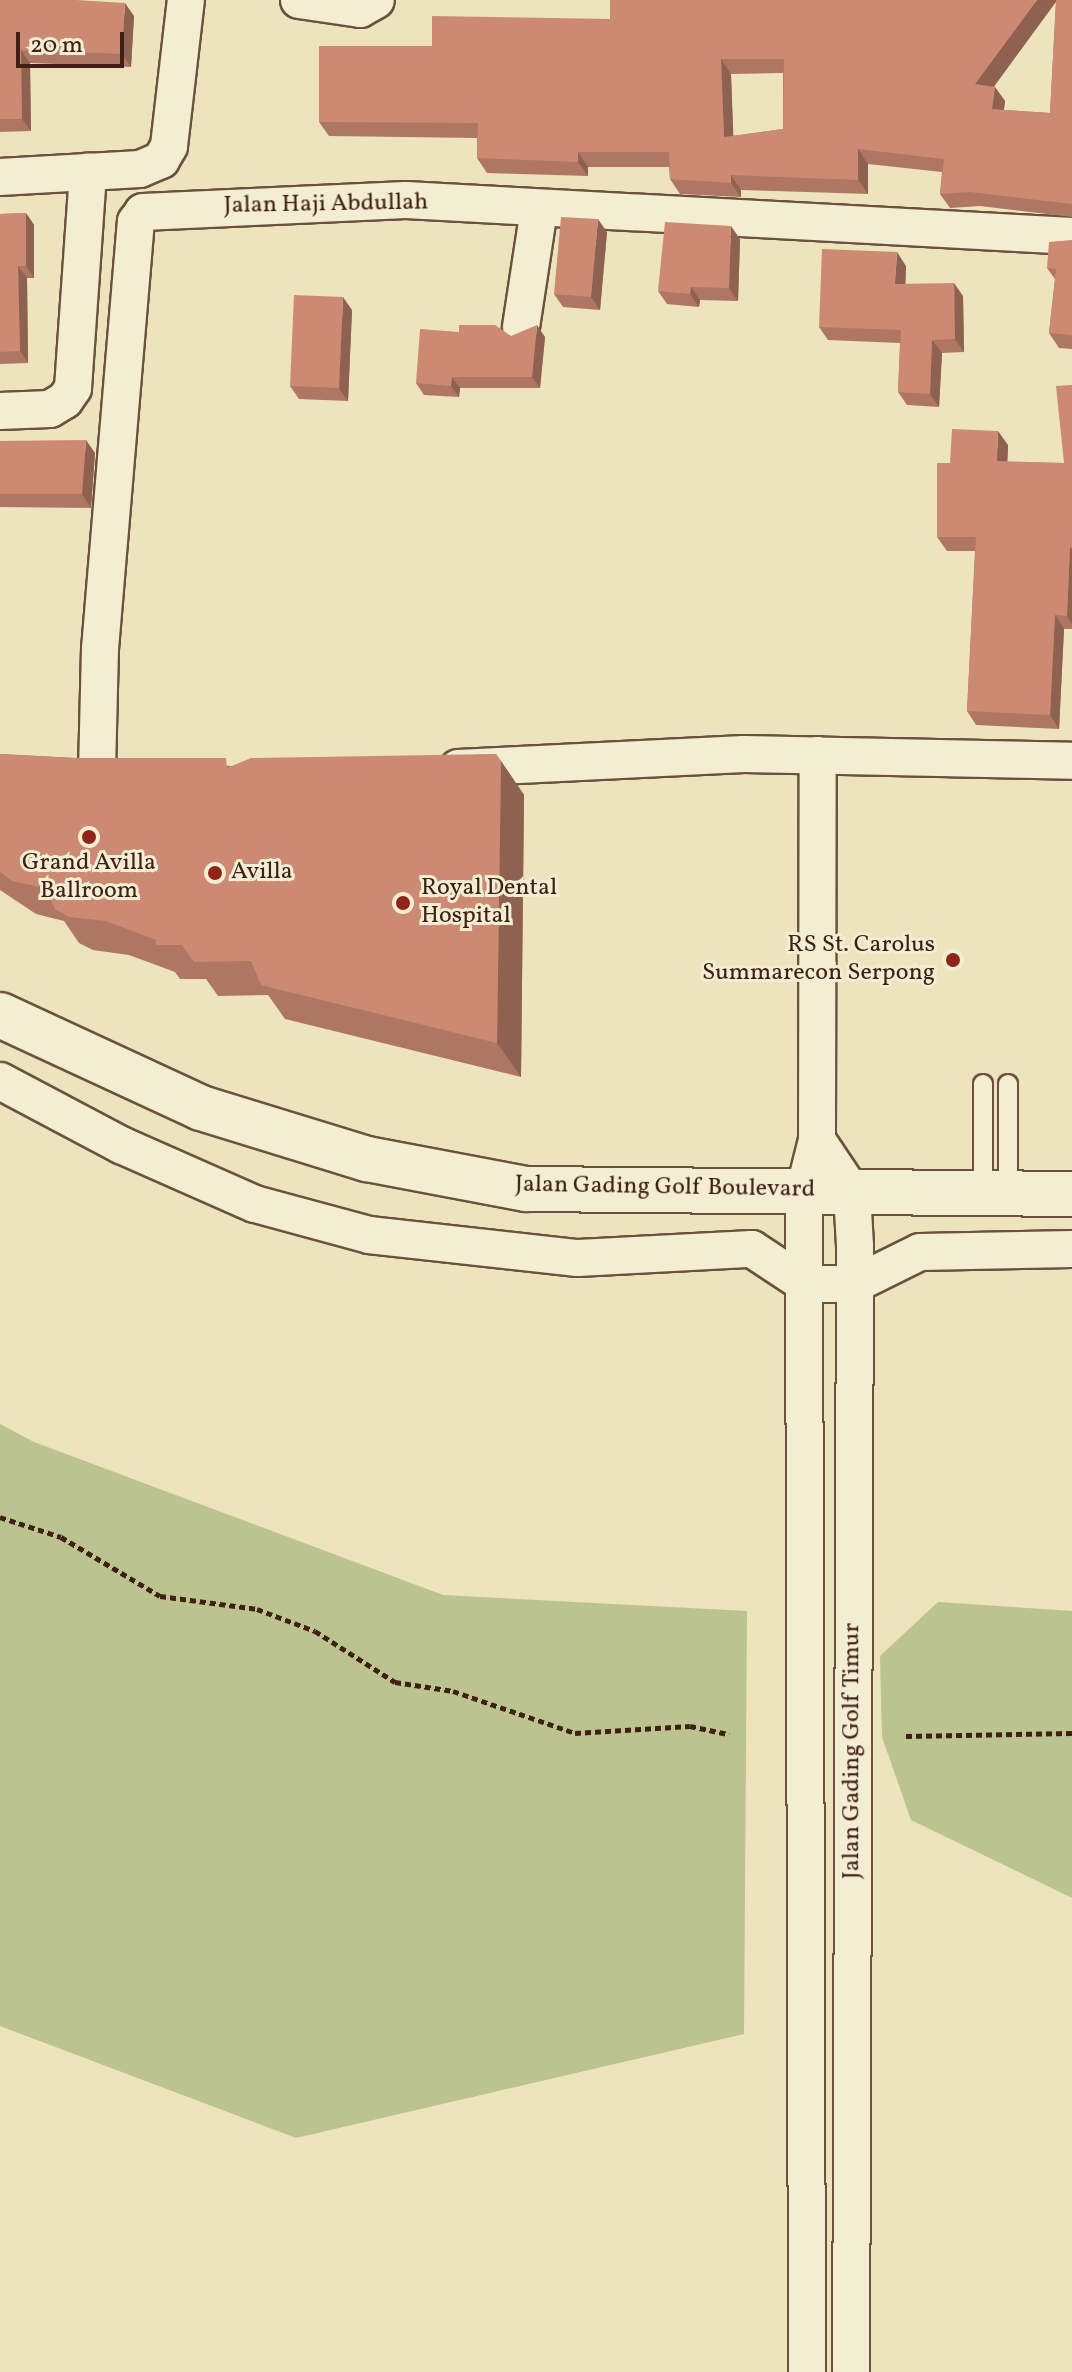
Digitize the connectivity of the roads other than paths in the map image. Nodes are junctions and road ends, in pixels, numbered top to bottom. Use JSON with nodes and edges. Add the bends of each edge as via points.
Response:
{"nodes":[{"id":1,"x":186,"y":0,"type":"edge"},
{"id":2,"x":299,"y":0,"type":"edge"},
{"id":3,"x":376,"y":0,"type":"edge"},
{"id":4,"x":88,"y":172,"type":"junction"},
{"id":5,"x":0,"y":177,"type":"edge"},
{"id":6,"x":539,"y":210,"type":"junction"},
{"id":7,"x":1072,"y":236,"type":"edge"},
{"id":8,"x":521,"y":327,"type":"dead end"},
{"id":9,"x":0,"y":411,"type":"edge"},
{"id":10,"x":818,"y":755,"type":"junction"},
{"id":11,"x":1072,"y":761,"type":"edge"},
{"id":12,"x":418,"y":768,"type":"edge"},
{"id":13,"x":97,"y":771,"type":"edge"},
{"id":14,"x":0,"y":1015,"type":"edge"},
{"id":15,"x":0,"y":1081,"type":"edge"},
{"id":16,"x":983,"y":1084,"type":"dead end"},
{"id":17,"x":1008,"y":1084,"type":"dead end"},
{"id":18,"x":817,"y":1140,"type":"junction"},
{"id":19,"x":804,"y":1192,"type":"junction"},
{"id":20,"x":852,"y":1192,"type":"junction"},
{"id":21,"x":996,"y":1193,"type":"junction"},
{"id":22,"x":1072,"y":1194,"type":"edge"},
{"id":23,"x":1072,"y":1249,"type":"edge"},
{"id":24,"x":805,"y":1284,"type":"junction"},
{"id":25,"x":855,"y":1284,"type":"junction"},
{"id":26,"x":807,"y":2372,"type":"edge"},
{"id":27,"x":851,"y":2372,"type":"edge"}],
"edges":[{"from":1,"to":4,"type":"street","via":[[169,146],[161,160],[140,169]]},
{"from":2,"to":3,"type":"street","via":[[360,9]]},
{"from":4,"to":5,"type":"street"},
{"from":4,"to":9,"type":"street","via":[[73,388],[50,409]]},
{"from":6,"to":7,"type":"street","name":"Jalan Haji Abdullah"},
{"from":6,"to":8,"type":"street"},
{"from":6,"to":13,"type":"street","name":"Jalan Haji Abdullah","via":[[406,200],[158,208],[139,217],[100,649]]},
{"from":10,"to":11,"type":"street"},
{"from":10,"to":12,"type":"street"},
{"from":10,"to":18,"type":"street","name":"Jalan Gading Golf Timur"},
{"from":14,"to":19,"type":"main road","name":"Jalan Gading Golf Boulevard","via":[[201,1108],[367,1159],[526,1189]]},
{"from":15,"to":24,"type":"street","via":[[121,1145],[255,1204],[369,1235],[578,1258],[752,1249]]},
{"from":16,"to":21,"type":"lane"},
{"from":17,"to":21,"type":"lane"},
{"from":18,"to":19,"type":"street","name":"Jalan Gading Golf Timur"},
{"from":18,"to":20,"type":"street"},
{"from":19,"to":20,"type":"main road","name":"Jalan Gading Golf Boulevard"},
{"from":19,"to":24,"type":"street","name":"Jalan Gading Golf Timur"},
{"from":20,"to":21,"type":"main road","name":"Jalan Gading Golf Boulevard"},
{"from":20,"to":25,"type":"street","name":"Jalan Gading Golf Timur"},
{"from":21,"to":22,"type":"main road","name":"Jalan Gading Golf Boulevard"},
{"from":23,"to":25,"type":"street","via":[[920,1252]]},
{"from":24,"to":25,"type":"street"},
{"from":24,"to":26,"type":"street","name":"Jalan Gading Golf Timur"},
{"from":25,"to":27,"type":"street","name":"Jalan Gading Golf Timur"}]}
